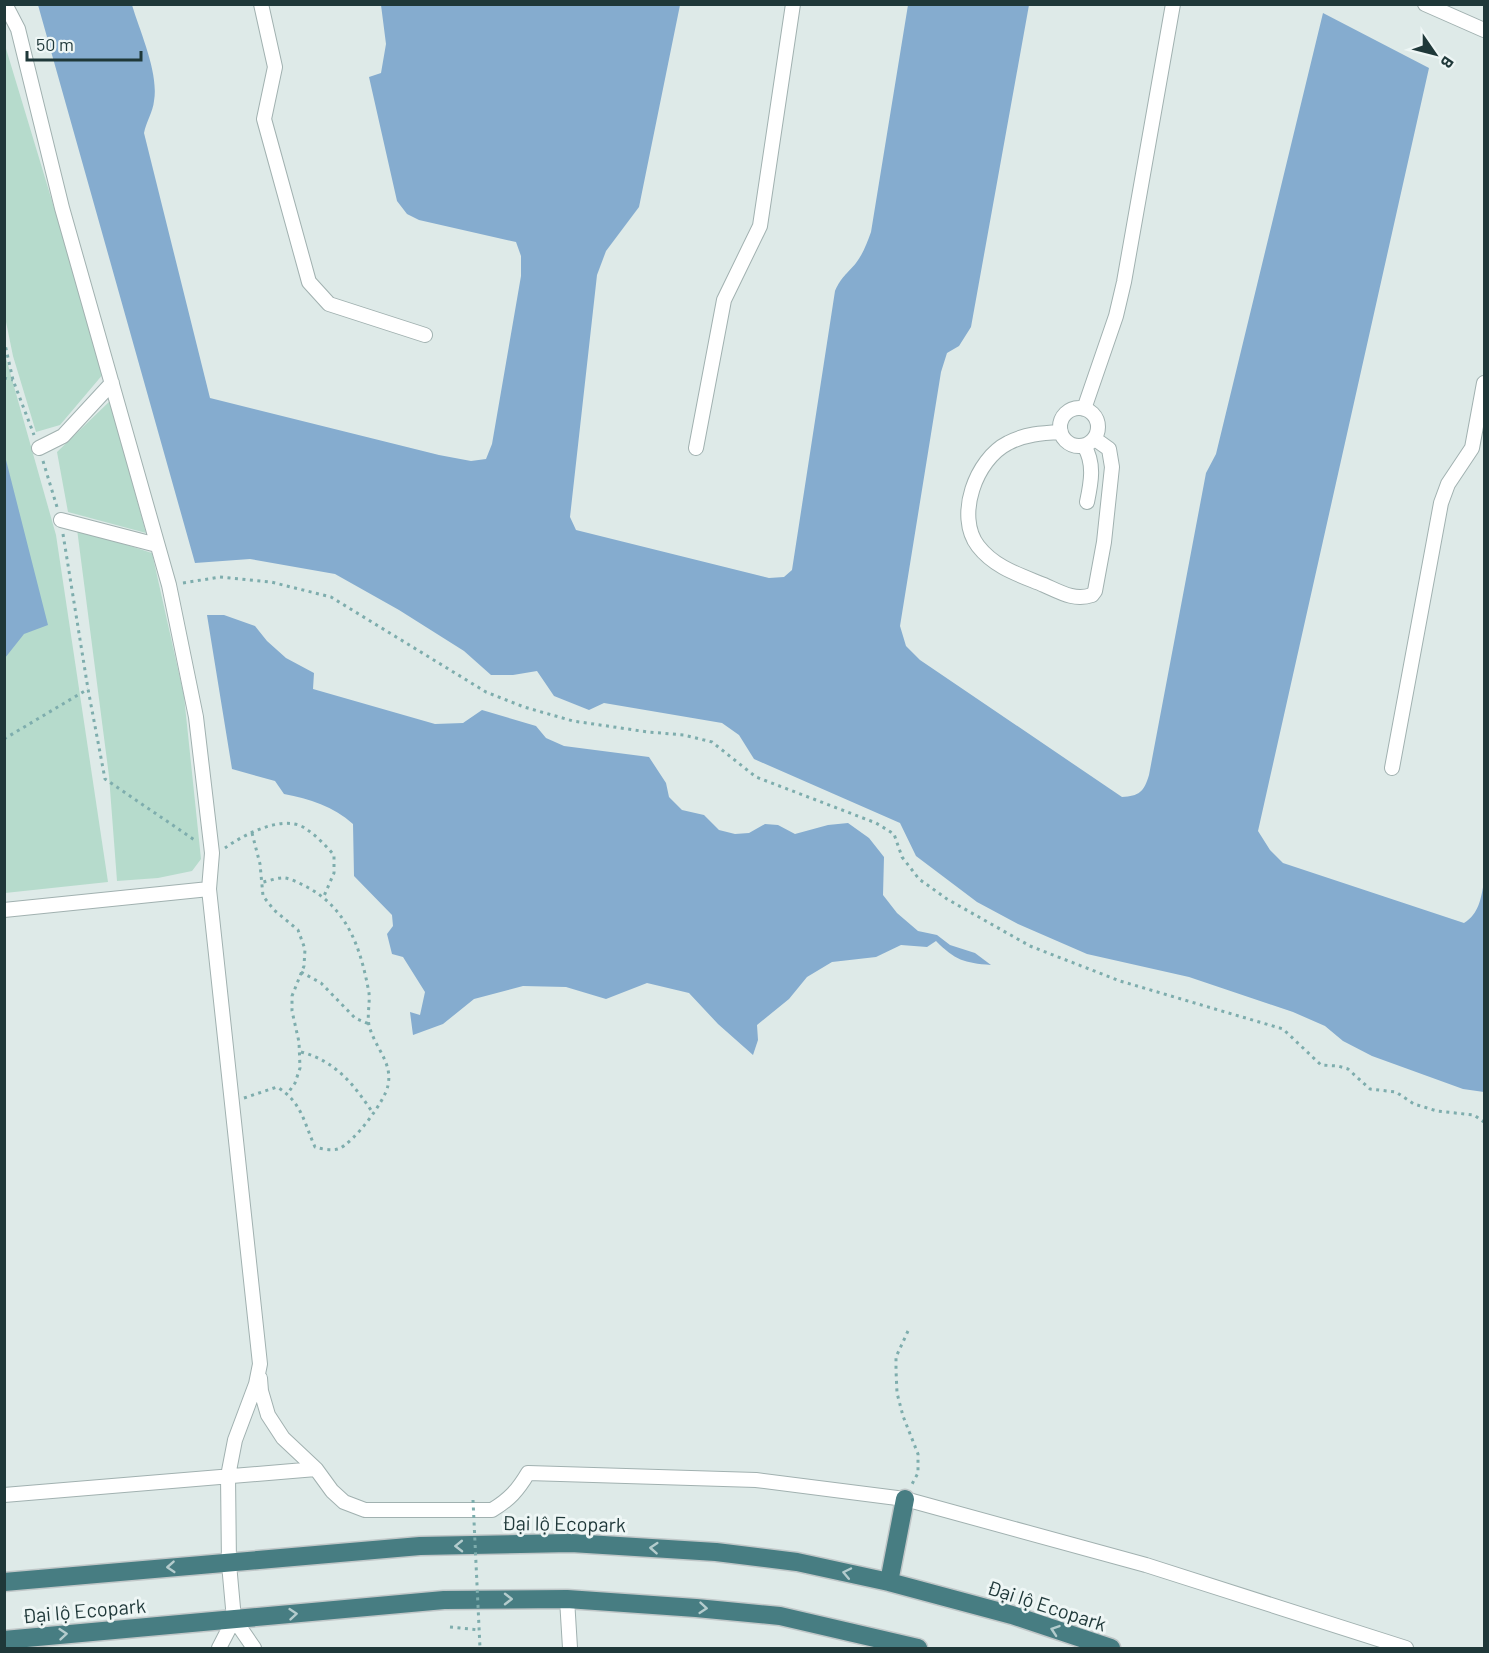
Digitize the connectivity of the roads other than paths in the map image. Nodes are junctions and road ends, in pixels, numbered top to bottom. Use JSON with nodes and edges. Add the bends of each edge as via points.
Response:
{"nodes":[{"id":1,"x":5,"y":4,"type":"edge"},
{"id":2,"x":261,"y":4,"type":"edge"},
{"id":3,"x":793,"y":4,"type":"edge"},
{"id":4,"x":1173,"y":4,"type":"edge"},
{"id":5,"x":1425,"y":4,"type":"edge"},
{"id":6,"x":1485,"y":30,"type":"edge"},
{"id":7,"x":425,"y":335,"type":"dead end"},
{"id":8,"x":112,"y":383,"type":"junction"},
{"id":9,"x":1485,"y":383,"type":"edge"},
{"id":10,"x":1084,"y":409,"type":"junction"},
{"id":11,"x":1061,"y":432,"type":"junction"},
{"id":12,"x":1089,"y":442,"type":"junction"},
{"id":13,"x":39,"y":448,"type":"road end"},
{"id":14,"x":696,"y":448,"type":"dead end"},
{"id":15,"x":1087,"y":502,"type":"dead end"},
{"id":16,"x":61,"y":520,"type":"road end"},
{"id":17,"x":157,"y":545,"type":"junction"},
{"id":18,"x":1392,"y":768,"type":"dead end"},
{"id":19,"x":209,"y":888,"type":"junction"},
{"id":20,"x":4,"y":910,"type":"edge"},
{"id":21,"x":260,"y":1364,"type":"junction"},
{"id":22,"x":316,"y":1469,"type":"junction"},
{"id":23,"x":228,"y":1476,"type":"junction"},
{"id":24,"x":4,"y":1495,"type":"edge"},
{"id":25,"x":905,"y":1499,"type":"junction"},
{"id":26,"x":229,"y":1564,"type":"junction"},
{"id":27,"x":4,"y":1582,"type":"edge"},
{"id":28,"x":889,"y":1582,"type":"junction"},
{"id":29,"x":567,"y":1599,"type":"junction"},
{"id":30,"x":234,"y":1619,"type":"junction"},
{"id":31,"x":4,"y":1640,"type":"edge"},
{"id":32,"x":868,"y":1643,"type":"edge"},
{"id":33,"x":219,"y":1648,"type":"edge"},
{"id":34,"x":254,"y":1648,"type":"edge"},
{"id":35,"x":570,"y":1648,"type":"edge"},
{"id":36,"x":918,"y":1648,"type":"edge"},
{"id":37,"x":1111,"y":1648,"type":"edge"},
{"id":38,"x":1406,"y":1648,"type":"edge"}],
"edges":[{"from":1,"to":8,"type":"street","via":[[18,29],[62,208]]},
{"from":2,"to":7,"type":"street","via":[[275,67],[264,119],[309,282],[329,304]]},
{"from":3,"to":14,"type":"street","via":[[760,226],[724,300]]},
{"from":4,"to":10,"type":"street","via":[[1124,282]]},
{"from":5,"to":6,"type":"street"},
{"from":8,"to":13,"type":"street","via":[[63,436]]},
{"from":8,"to":17,"type":"street"},
{"from":9,"to":18,"type":"street","via":[[1472,448],[1448,484],[1441,503]]},
{"from":10,"to":11,"type":"street","via":[[1065,415]]},
{"from":10,"to":12,"type":"street","via":[[1097,420],[1098,433]]},
{"from":11,"to":12,"type":"street","via":[[1072,445]]},
{"from":11,"to":12,"type":"street","via":[[1027,435],[1006,444],[987,459],[975,480],[969,505],[971,527],[977,544],[992,560],[1025,578],[1079,598],[1095,591],[1112,467],[1109,449]]},
{"from":12,"to":15,"type":"street"},
{"from":16,"to":17,"type":"street"},
{"from":17,"to":19,"type":"street","via":[[196,717],[212,853]]},
{"from":19,"to":20,"type":"street"},
{"from":19,"to":21,"type":"street"},
{"from":21,"to":22,"type":"street","via":[[261,1391],[268,1415],[283,1438]]},
{"from":21,"to":23,"type":"street","via":[[235,1440]]},
{"from":22,"to":23,"type":"street"},
{"from":22,"to":25,"type":"street","via":[[344,1502],[365,1510],[492,1510],[508,1501],[528,1473],[756,1480]]},
{"from":23,"to":24,"type":"street"},
{"from":23,"to":26,"type":"street"},
{"from":25,"to":28,"type":"highway"},
{"from":25,"to":38,"type":"street","via":[[1146,1565]]},
{"from":26,"to":27,"type":"highway","name":"Đại lộ Ecopark","one_way":true},
{"from":28,"to":26,"type":"highway","name":"Đại lộ Ecopark","one_way":true,"via":[[797,1562],[716,1552],[571,1543],[420,1546]]},
{"from":26,"to":30,"type":"street"},
{"from":37,"to":28,"type":"highway","name":"Đại lộ Ecopark","one_way":true,"via":[[1012,1615]]},
{"from":30,"to":29,"type":"highway","name":"Đại lộ Ecopark","one_way":true,"via":[[444,1599]]},
{"from":29,"to":32,"type":"highway","name":"Đại lộ Ecopark","one_way":true,"via":[[780,1616]]},
{"from":29,"to":35,"type":"street"},
{"from":31,"to":30,"type":"highway","name":"Đại lộ Ecopark","one_way":true},
{"from":30,"to":33,"type":"street"},
{"from":30,"to":34,"type":"street"},
{"from":32,"to":36,"type":"highway","name":"Đại lộ Ecopark"}]}
